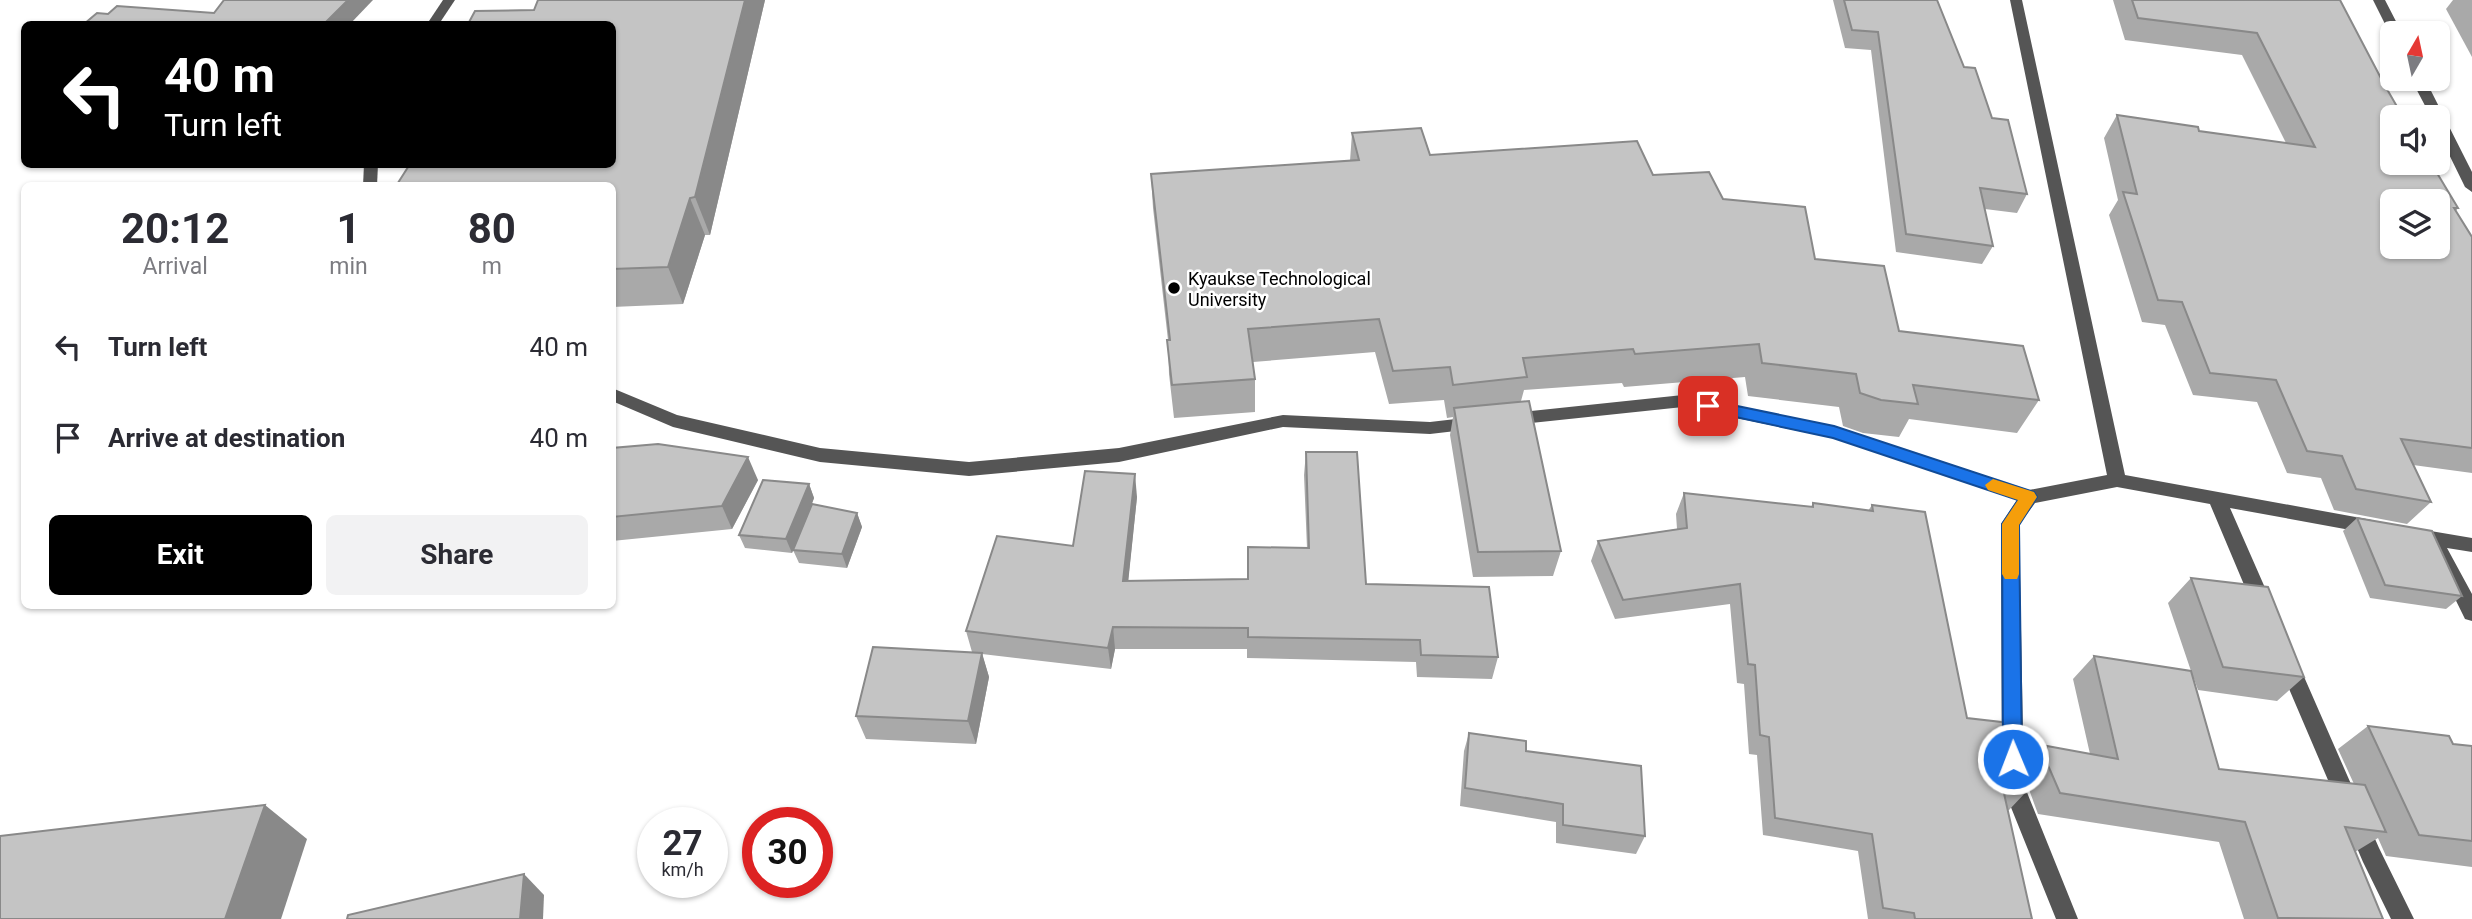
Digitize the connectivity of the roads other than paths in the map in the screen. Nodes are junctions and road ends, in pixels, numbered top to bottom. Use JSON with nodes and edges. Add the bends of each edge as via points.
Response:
{"nodes":[{"id":1,"x":449,"y":0,"type":"edge"},
{"id":2,"x":2016,"y":0,"type":"edge"},
{"id":3,"x":2379,"y":0,"type":"edge"},
{"id":4,"x":435,"y":21,"type":"edge"},
{"id":5,"x":2390,"y":21,"type":"edge"},
{"id":6,"x":2450,"y":142,"type":"edge"},
{"id":7,"x":2472,"y":187,"type":"edge"},
{"id":8,"x":616,"y":396,"type":"edge"},
{"id":9,"x":2117,"y":480,"type":"junction"},
{"id":10,"x":2029,"y":497,"type":"junction"},
{"id":11,"x":2217,"y":499,"type":"junction"},
{"id":12,"x":2434,"y":538,"type":"junction"},
{"id":13,"x":2472,"y":545,"type":"edge"},
{"id":14,"x":2472,"y":613,"type":"edge"},
{"id":15,"x":2067,"y":919,"type":"edge"},
{"id":16,"x":2403,"y":919,"type":"edge"}],
"edges":[{"from":1,"to":4,"type":"street"},
{"from":2,"to":9,"type":"street"},
{"from":3,"to":5,"type":"street"},
{"from":6,"to":7,"type":"street"},
{"from":8,"to":10,"type":"street","via":[[673,421],[820,455],[969,469],[1119,455],[1283,421],[1430,428],[1683,401],[1834,432]]},
{"from":9,"to":10,"type":"street"},
{"from":9,"to":11,"type":"street"},
{"from":10,"to":15,"type":"street","via":[[2010,524],[2013,785]]},
{"from":11,"to":12,"type":"street"},
{"from":11,"to":16,"type":"street"},
{"from":12,"to":13,"type":"street"},
{"from":12,"to":14,"type":"street"}]}
